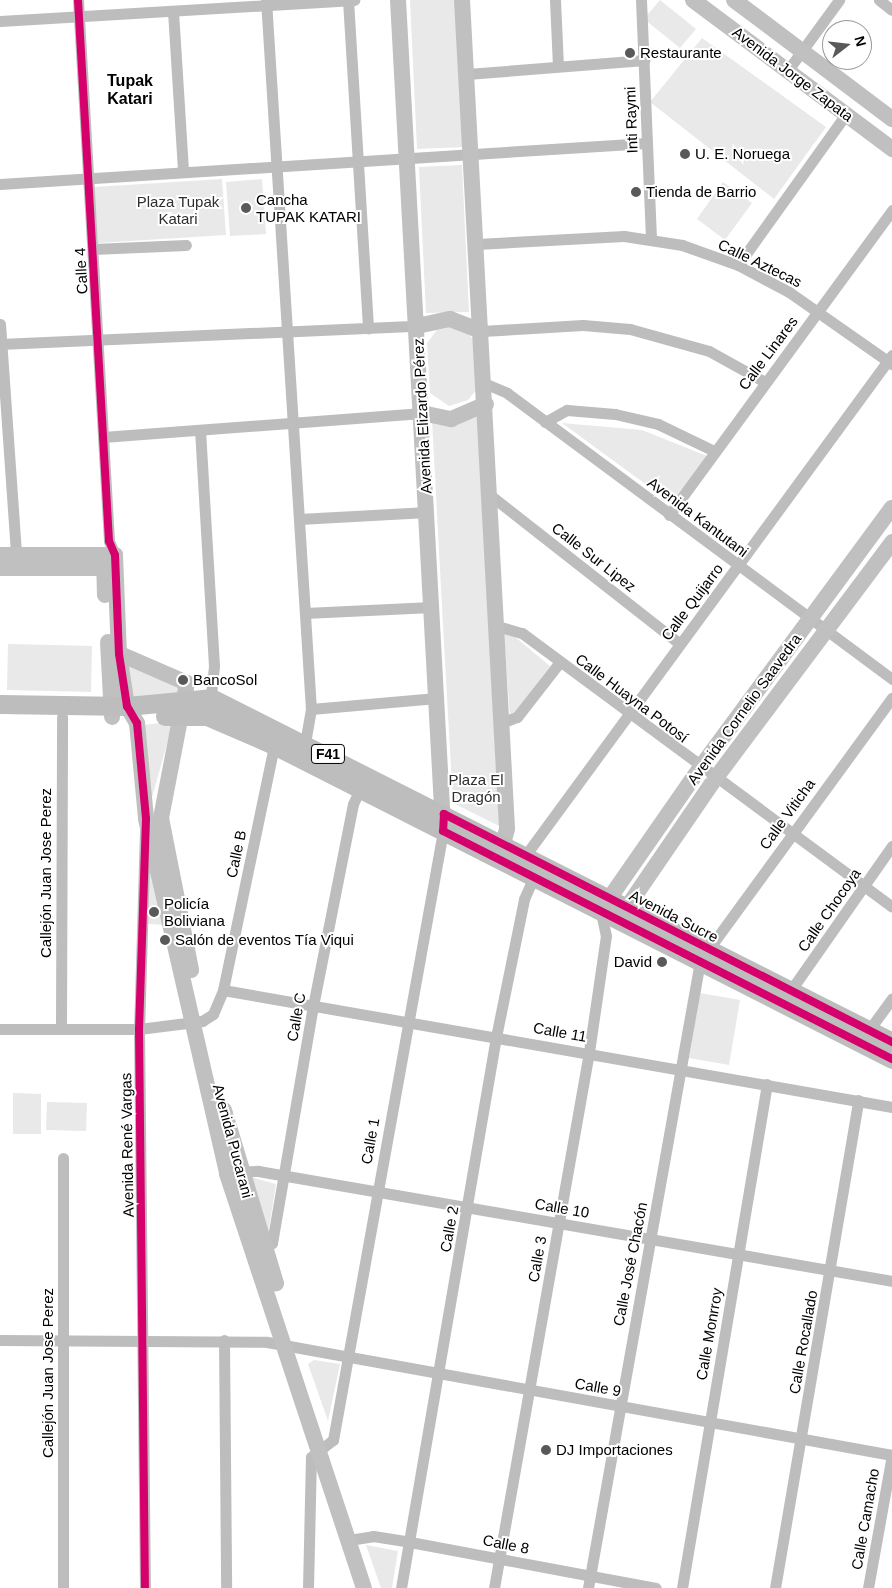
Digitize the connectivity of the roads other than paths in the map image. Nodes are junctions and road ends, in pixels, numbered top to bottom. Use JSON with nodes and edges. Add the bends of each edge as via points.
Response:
{"nodes":[{"id":1,"x":78,"y":0,"type":"edge"},
{"id":2,"x":348,"y":0,"type":"edge"},
{"id":3,"x":354,"y":0,"type":"edge"},
{"id":4,"x":398,"y":0,"type":"edge"},
{"id":5,"x":462,"y":0,"type":"edge"},
{"id":6,"x":555,"y":0,"type":"edge"},
{"id":7,"x":642,"y":0,"type":"edge"},
{"id":8,"x":693,"y":0,"type":"edge"},
{"id":9,"x":734,"y":0,"type":"edge"},
{"id":10,"x":839,"y":0,"type":"edge"},
{"id":11,"x":879,"y":0,"type":"edge"},
{"id":12,"x":266,"y":3,"type":"edge"},
{"id":13,"x":892,"y":10,"type":"edge"},
{"id":14,"x":173,"y":11,"type":"junction"},
{"id":15,"x":79,"y":17,"type":"junction"},
{"id":16,"x":0,"y":21,"type":"edge"},
{"id":17,"x":801,"y":51,"type":"junction"},
{"id":18,"x":644,"y":60,"type":"junction"},
{"id":19,"x":558,"y":66,"type":"junction"},
{"id":20,"x":788,"y":70,"type":"junction"},
{"id":21,"x":467,"y":74,"type":"junction"},
{"id":22,"x":846,"y":114,"type":"junction"},
{"id":23,"x":892,"y":119,"type":"edge"},
{"id":24,"x":647,"y":143,"type":"junction"},
{"id":25,"x":892,"y":149,"type":"edge"},
{"id":26,"x":471,"y":154,"type":"junction"},
{"id":27,"x":407,"y":158,"type":"junction"},
{"id":28,"x":359,"y":161,"type":"junction"},
{"id":29,"x":277,"y":166,"type":"junction"},
{"id":30,"x":183,"y":172,"type":"junction"},
{"id":31,"x":89,"y":178,"type":"junction"},
{"id":32,"x":0,"y":184,"type":"edge"},
{"id":33,"x":892,"y":210,"type":"edge"},
{"id":34,"x":651,"y":240,"type":"junction"},
{"id":35,"x":477,"y":244,"type":"junction"},
{"id":36,"x":186,"y":245,"type":"dead end"},
{"id":37,"x":93,"y":248,"type":"junction"},
{"id":38,"x":738,"y":265,"type":"junction"},
{"id":39,"x":818,"y":311,"type":"junction"},
{"id":40,"x":0,"y":324,"type":"edge"},
{"id":41,"x":417,"y":326,"type":"junction"},
{"id":42,"x":368,"y":328,"type":"junction"},
{"id":43,"x":482,"y":331,"type":"junction"},
{"id":44,"x":287,"y":332,"type":"junction"},
{"id":45,"x":98,"y":340,"type":"junction"},
{"id":46,"x":1,"y":344,"type":"edge"},
{"id":47,"x":890,"y":360,"type":"edge"},
{"id":48,"x":765,"y":382,"type":"junction"},
{"id":49,"x":484,"y":383,"type":"junction"},
{"id":50,"x":486,"y":404,"type":"junction"},
{"id":51,"x":422,"y":414,"type":"junction"},
{"id":52,"x":545,"y":422,"type":"junction"},
{"id":53,"x":294,"y":424,"type":"junction"},
{"id":54,"x":200,"y":430,"type":"junction"},
{"id":55,"x":102,"y":437,"type":"junction"},
{"id":56,"x":4,"y":449,"type":"edge"},
{"id":57,"x":714,"y":451,"type":"junction"},
{"id":58,"x":490,"y":495,"type":"junction"},
{"id":59,"x":892,"y":508,"type":"edge"},
{"id":60,"x":427,"y":512,"type":"junction"},
{"id":61,"x":669,"y":515,"type":"junction"},
{"id":62,"x":299,"y":520,"type":"junction"},
{"id":63,"x":892,"y":542,"type":"edge"},
{"id":64,"x":8,"y":555,"type":"edge"},
{"id":65,"x":109,"y":557,"type":"junction"},
{"id":66,"x":738,"y":566,"type":"junction"},
{"id":67,"x":0,"y":568,"type":"edge"},
{"id":68,"x":432,"y":607,"type":"junction"},
{"id":69,"x":305,"y":613,"type":"junction"},
{"id":70,"x":811,"y":618,"type":"junction"},
{"id":71,"x":496,"y":626,"type":"junction"},
{"id":72,"x":826,"y":629,"type":"junction"},
{"id":73,"x":679,"y":643,"type":"junction"},
{"id":74,"x":114,"y":651,"type":"junction"},
{"id":75,"x":560,"y":663,"type":"junction"},
{"id":76,"x":892,"y":679,"type":"edge"},
{"id":77,"x":187,"y":683,"type":"junction"},
{"id":78,"x":437,"y":698,"type":"junction"},
{"id":79,"x":892,"y":698,"type":"edge"},
{"id":80,"x":0,"y":704,"type":"edge"},
{"id":81,"x":209,"y":707,"type":"junction"},
{"id":82,"x":311,"y":708,"type":"junction"},
{"id":83,"x":185,"y":709,"type":"junction"},
{"id":84,"x":121,"y":711,"type":"junction"},
{"id":85,"x":630,"y":713,"type":"junction"},
{"id":86,"x":0,"y":717,"type":"edge"},
{"id":87,"x":62,"y":717,"type":"junction"},
{"id":88,"x":501,"y":723,"type":"junction"},
{"id":89,"x":305,"y":742,"type":"junction"},
{"id":90,"x":274,"y":744,"type":"junction"},
{"id":91,"x":700,"y":768,"type":"junction"},
{"id":92,"x":715,"y":779,"type":"junction"},
{"id":93,"x":360,"y":789,"type":"junction"},
{"id":94,"x":153,"y":819,"type":"junction"},
{"id":95,"x":443,"y":822,"type":"junction"},
{"id":96,"x":789,"y":835,"type":"junction"},
{"id":97,"x":892,"y":846,"type":"edge"},
{"id":98,"x":501,"y":852,"type":"junction"},
{"id":99,"x":521,"y":862,"type":"junction"},
{"id":100,"x":534,"y":877,"type":"junction"},
{"id":101,"x":863,"y":886,"type":"junction"},
{"id":102,"x":892,"y":907,"type":"edge"},
{"id":103,"x":613,"y":909,"type":"junction"},
{"id":104,"x":606,"y":936,"type":"junction"},
{"id":105,"x":706,"y":956,"type":"junction"},
{"id":106,"x":223,"y":990,"type":"junction"},
{"id":107,"x":791,"y":990,"type":"junction"},
{"id":108,"x":892,"y":998,"type":"edge"},
{"id":109,"x":314,"y":1006,"type":"junction"},
{"id":110,"x":197,"y":1021,"type":"junction"},
{"id":111,"x":406,"y":1021,"type":"junction"},
{"id":112,"x":0,"y":1029,"type":"edge"},
{"id":113,"x":61,"y":1029,"type":"junction"},
{"id":114,"x":140,"y":1029,"type":"junction"},
{"id":115,"x":869,"y":1030,"type":"junction"},
{"id":116,"x":496,"y":1036,"type":"junction"},
{"id":117,"x":892,"y":1042,"type":"edge"},
{"id":118,"x":589,"y":1052,"type":"junction"},
{"id":119,"x":892,"y":1059,"type":"edge"},
{"id":120,"x":680,"y":1068,"type":"junction"},
{"id":121,"x":767,"y":1084,"type":"junction"},
{"id":122,"x":858,"y":1100,"type":"junction"},
{"id":123,"x":892,"y":1107,"type":"edge"},
{"id":124,"x":63,"y":1158,"type":"dead end"},
{"id":125,"x":233,"y":1173,"type":"junction"},
{"id":126,"x":284,"y":1175,"type":"junction"},
{"id":127,"x":377,"y":1191,"type":"junction"},
{"id":128,"x":468,"y":1207,"type":"junction"},
{"id":129,"x":559,"y":1222,"type":"junction"},
{"id":130,"x":650,"y":1239,"type":"junction"},
{"id":131,"x":264,"y":1248,"type":"junction"},
{"id":132,"x":738,"y":1253,"type":"junction"},
{"id":133,"x":831,"y":1269,"type":"junction"},
{"id":134,"x":892,"y":1281,"type":"edge"},
{"id":135,"x":143,"y":1339,"type":"junction"},
{"id":136,"x":0,"y":1340,"type":"edge"},
{"id":137,"x":62,"y":1340,"type":"junction"},
{"id":138,"x":224,"y":1340,"type":"junction"},
{"id":139,"x":292,"y":1347,"type":"junction"},
{"id":140,"x":346,"y":1357,"type":"junction"},
{"id":141,"x":439,"y":1375,"type":"junction"},
{"id":142,"x":528,"y":1390,"type":"junction"},
{"id":143,"x":618,"y":1406,"type":"junction"},
{"id":144,"x":710,"y":1422,"type":"junction"},
{"id":145,"x":801,"y":1438,"type":"junction"},
{"id":146,"x":324,"y":1448,"type":"junction"},
{"id":147,"x":892,"y":1455,"type":"edge"},
{"id":148,"x":353,"y":1539,"type":"junction"},
{"id":149,"x":410,"y":1542,"type":"junction"},
{"id":150,"x":500,"y":1558,"type":"junction"},
{"id":151,"x":590,"y":1576,"type":"junction"},
{"id":152,"x":63,"y":1588,"type":"edge"},
{"id":153,"x":146,"y":1588,"type":"edge"},
{"id":154,"x":226,"y":1588,"type":"edge"},
{"id":155,"x":308,"y":1588,"type":"edge"},
{"id":156,"x":364,"y":1588,"type":"edge"},
{"id":157,"x":372,"y":1588,"type":"edge"},
{"id":158,"x":401,"y":1588,"type":"edge"},
{"id":159,"x":494,"y":1588,"type":"edge"},
{"id":160,"x":588,"y":1588,"type":"edge"},
{"id":161,"x":656,"y":1588,"type":"edge"},
{"id":162,"x":682,"y":1588,"type":"edge"},
{"id":163,"x":775,"y":1588,"type":"edge"},
{"id":164,"x":868,"y":1588,"type":"edge"}],
"edges":[{"from":1,"to":15,"type":"street","name":"Calle 4"},
{"from":2,"to":3,"type":"street"},
{"from":2,"to":12,"type":"street"},
{"from":2,"to":28,"type":"street"},
{"from":4,"to":27,"type":"street","name":"Avenida Elizardo Pérez"},
{"from":5,"to":21,"type":"street"},
{"from":6,"to":19,"type":"street"},
{"from":7,"to":18,"type":"street","name":"Inti Raymi"},
{"from":8,"to":20,"type":"street","name":"Avenida Jorge Zapata"},
{"from":9,"to":17,"type":"street","name":"Avenida Jorge Zapata"},
{"from":10,"to":17,"type":"street"},
{"from":11,"to":13,"type":"street"},
{"from":12,"to":14,"type":"street"},
{"from":12,"to":29,"type":"street"},
{"from":14,"to":15,"type":"street"},
{"from":14,"to":30,"type":"street"},
{"from":15,"to":16,"type":"street"},
{"from":15,"to":31,"type":"street","name":"Calle 4"},
{"from":17,"to":20,"type":"street"},
{"from":17,"to":23,"type":"street","name":"Avenida Jorge Zapata"},
{"from":18,"to":19,"type":"street"},
{"from":18,"to":24,"type":"street","name":"Inti Raymi"},
{"from":19,"to":21,"type":"street"},
{"from":20,"to":22,"type":"street","name":"Avenida Jorge Zapata"},
{"from":21,"to":26,"type":"street"},
{"from":22,"to":25,"type":"street","name":"Avenida Jorge Zapata"},
{"from":22,"to":38,"type":"street"},
{"from":24,"to":26,"type":"street"},
{"from":24,"to":34,"type":"street","name":"Inti Raymi"},
{"from":26,"to":27,"type":"street"},
{"from":26,"to":35,"type":"street"},
{"from":27,"to":28,"type":"street"},
{"from":27,"to":41,"type":"street","name":"Avenida Elizardo Pérez"},
{"from":28,"to":29,"type":"street"},
{"from":28,"to":42,"type":"street"},
{"from":29,"to":30,"type":"street"},
{"from":29,"to":44,"type":"street"},
{"from":30,"to":31,"type":"street"},
{"from":31,"to":32,"type":"street"},
{"from":31,"to":37,"type":"street","name":"Calle 4"},
{"from":33,"to":39,"type":"street","name":"Calle Linares"},
{"from":34,"to":35,"type":"street","name":"Calle Aztecas","via":[[569,237]]},
{"from":34,"to":38,"type":"street","name":"Calle Aztecas"},
{"from":35,"to":43,"type":"street"},
{"from":36,"to":37,"type":"street"},
{"from":37,"to":45,"type":"street","name":"Calle 4"},
{"from":38,"to":39,"type":"street","name":"Calle Aztecas"},
{"from":39,"to":47,"type":"street","name":"Calle Aztecas"},
{"from":39,"to":48,"type":"street","name":"Calle Linares"},
{"from":40,"to":46,"type":"street"},
{"from":41,"to":42,"type":"street"},
{"from":41,"to":43,"type":"street","via":[[450,319]]},
{"from":41,"to":51,"type":"street","name":"Avenida Elizardo Pérez"},
{"from":42,"to":44,"type":"street"},
{"from":43,"to":48,"type":"street","via":[[583,325],[630,329],[709,351]]},
{"from":43,"to":49,"type":"street"},
{"from":44,"to":45,"type":"street"},
{"from":44,"to":53,"type":"street"},
{"from":45,"to":46,"type":"street"},
{"from":45,"to":55,"type":"street","name":"Calle 4"},
{"from":46,"to":56,"type":"street"},
{"from":47,"to":66,"type":"street","name":"Calle Quijarro"},
{"from":48,"to":57,"type":"street","name":"Calle Linares"},
{"from":49,"to":50,"type":"street"},
{"from":49,"to":52,"type":"street","name":"Avenida Kantutani"},
{"from":50,"to":51,"type":"street","via":[[451,419]]},
{"from":50,"to":58,"type":"street"},
{"from":51,"to":53,"type":"street"},
{"from":51,"to":60,"type":"street","name":"Avenida Elizardo Pérez"},
{"from":52,"to":57,"type":"street","via":[[567,410],[615,414],[658,424]]},
{"from":52,"to":61,"type":"street","name":"Avenida Kantutani"},
{"from":53,"to":54,"type":"street"},
{"from":53,"to":62,"type":"street"},
{"from":54,"to":55,"type":"street"},
{"from":54,"to":81,"type":"street","via":[[214,666]]},
{"from":55,"to":65,"type":"street","name":"Calle 4"},
{"from":56,"to":64,"type":"street"},
{"from":57,"to":61,"type":"street","name":"Calle Linares"},
{"from":58,"to":71,"type":"street"},
{"from":58,"to":73,"type":"street","name":"Calle Sur Lipez"},
{"from":59,"to":70,"type":"street","name":"Avenida Cornelio Saavedra"},
{"from":60,"to":62,"type":"street"},
{"from":60,"to":68,"type":"street","name":"Avenida Elizardo Pérez"},
{"from":61,"to":66,"type":"street","name":"Avenida Kantutani"},
{"from":62,"to":69,"type":"street"},
{"from":63,"to":72,"type":"street","name":"Avenida Cornelio Saavedra"},
{"from":64,"to":65,"type":"street"},
{"from":65,"to":67,"type":"street"},
{"from":65,"to":74,"type":"street","name":"Avenida René Vargas"},
{"from":66,"to":70,"type":"street","name":"Avenida Kantutani"},
{"from":66,"to":73,"type":"street","name":"Calle Quijarro"},
{"from":68,"to":69,"type":"street"},
{"from":68,"to":78,"type":"street","name":"Avenida Elizardo Pérez"},
{"from":69,"to":82,"type":"street"},
{"from":70,"to":72,"type":"street","name":"Avenida Kantutani"},
{"from":70,"to":91,"type":"street","name":"Avenida Cornelio Saavedra"},
{"from":71,"to":75,"type":"street","name":"Calle Huayna Potosí","via":[[522,633]]},
{"from":71,"to":88,"type":"street"},
{"from":72,"to":76,"type":"street","name":"Avenida Kantutani"},
{"from":72,"to":92,"type":"street","name":"Avenida Cornelio Saavedra"},
{"from":73,"to":85,"type":"street","name":"Calle Quijarro"},
{"from":74,"to":77,"type":"street"},
{"from":74,"to":84,"type":"street","name":"Avenida René Vargas"},
{"from":75,"to":85,"type":"street","name":"Calle Huayna Potosí"},
{"from":75,"to":88,"type":"street","via":[[517,717]]},
{"from":77,"to":81,"type":"street"},
{"from":77,"to":83,"type":"street","name":"Avenida Pucarani"},
{"from":78,"to":82,"type":"street"},
{"from":78,"to":95,"type":"street","name":"Avenida Elizardo Pérez"},
{"from":79,"to":96,"type":"street","name":"Calle Viticha"},
{"from":80,"to":84,"type":"main road"},
{"from":81,"to":83,"type":"main road"},
{"from":81,"to":89,"type":"main road","name":"Avenida Sucre","number":"F41"},
{"from":81,"to":90,"type":"main road","number":"F41"},
{"from":82,"to":89,"type":"street"},
{"from":83,"to":84,"type":"main road"},
{"from":83,"to":94,"type":"street","name":"Avenida Pucarani"},
{"from":84,"to":87,"type":"main road"},
{"from":84,"to":94,"type":"street","name":"Avenida René Vargas"},
{"from":85,"to":91,"type":"street","name":"Calle Huayna Potosí"},
{"from":85,"to":99,"type":"street","name":"Calle Quijarro"},
{"from":86,"to":87,"type":"main road"},
{"from":87,"to":113,"type":"street","name":"Callejón Juan Jose Perez"},
{"from":88,"to":98,"type":"street","via":[[507,828]]},
{"from":89,"to":95,"type":"main road","name":"Avenida Sucre","number":"F41"},
{"from":90,"to":93,"type":"main road","name":"Avenida Sucre","number":"F41"},
{"from":90,"to":106,"type":"street","name":"Calle B"},
{"from":91,"to":92,"type":"street","name":"Calle Huayna Potosí"},
{"from":91,"to":103,"type":"street","name":"Avenida Cornelio Saavedra"},
{"from":92,"to":96,"type":"street","name":"Calle Huayna Potosí"},
{"from":92,"to":103,"type":"street","name":"Avenida Cornelio Saavedra"},
{"from":93,"to":95,"type":"main road","name":"Avenida Sucre","number":"F41"},
{"from":93,"to":109,"type":"street","name":"Calle C","via":[[353,804]]},
{"from":94,"to":110,"type":"street","name":"Avenida Pucarani"},
{"from":94,"to":114,"type":"street","name":"Avenida René Vargas"},
{"from":95,"to":98,"type":"main road","name":"Avenida Sucre","number":"F41"},
{"from":95,"to":111,"type":"street","name":"Calle 1"},
{"from":96,"to":101,"type":"street","name":"Calle Huayna Potosí"},
{"from":96,"to":105,"type":"street","name":"Calle Viticha"},
{"from":97,"to":101,"type":"street","name":"Calle Chocoya"},
{"from":98,"to":99,"type":"main road","name":"Avenida Sucre","number":"F41"},
{"from":99,"to":100,"type":"main road","name":"Avenida Sucre","number":"F41"},
{"from":99,"to":103,"type":"main road","name":"Avenida Sucre","number":"F41"},
{"from":100,"to":103,"type":"main road","name":"Avenida Sucre","number":"F41"},
{"from":100,"to":116,"type":"street","name":"Calle 2","via":[[524,899]]},
{"from":101,"to":102,"type":"street","name":"Calle Huayna Potosí"},
{"from":101,"to":107,"type":"street","name":"Calle Chocoya"},
{"from":103,"to":104,"type":"street","name":"Calle 3"},
{"from":103,"to":104,"type":"street"},
{"from":103,"to":105,"type":"main road","name":"Avenida Sucre","number":"F41"},
{"from":104,"to":118,"type":"street","name":"Calle 3"},
{"from":105,"to":107,"type":"main road","name":"Avenida Sucre","number":"F41"},
{"from":105,"to":119,"type":"main road","name":"Avenida Sucre","number":"F41"},
{"from":105,"to":120,"type":"street","name":"Calle José Chacón"},
{"from":106,"to":109,"type":"street","name":"Calle 11"},
{"from":106,"to":110,"type":"street","name":"Calle B","via":[[213,1014]]},
{"from":107,"to":115,"type":"main road","name":"Avenida Sucre","number":"F41"},
{"from":108,"to":115,"type":"street"},
{"from":109,"to":111,"type":"street","name":"Calle 11"},
{"from":109,"to":126,"type":"street","name":"Calle C"},
{"from":110,"to":114,"type":"street"},
{"from":110,"to":125,"type":"street","name":"Avenida Pucarani"},
{"from":111,"to":116,"type":"street","name":"Calle 11"},
{"from":111,"to":127,"type":"street","name":"Calle 1"},
{"from":112,"to":113,"type":"street"},
{"from":113,"to":114,"type":"street"},
{"from":114,"to":135,"type":"street","name":"Avenida René Vargas"},
{"from":115,"to":117,"type":"main road","name":"Avenida Sucre","number":"F41"},
{"from":116,"to":118,"type":"street","name":"Calle 11"},
{"from":116,"to":128,"type":"street","name":"Calle 2"},
{"from":118,"to":120,"type":"street","name":"Calle 11"},
{"from":118,"to":129,"type":"street","name":"Calle 3"},
{"from":120,"to":121,"type":"street","name":"Calle 11"},
{"from":120,"to":130,"type":"street","name":"Calle José Chacón"},
{"from":121,"to":122,"type":"street","name":"Calle 11"},
{"from":121,"to":132,"type":"street","name":"Calle Monrroy"},
{"from":122,"to":123,"type":"street","name":"Calle 11"},
{"from":122,"to":133,"type":"street","name":"Calle Rocallado"},
{"from":124,"to":137,"type":"street","name":"Callejón Juan Jose Perez"},
{"from":125,"to":126,"type":"street","name":"Calle 10"},
{"from":125,"to":131,"type":"street","name":"Avenida Pucarani"},
{"from":125,"to":139,"type":"street","name":"Avenida Pucarani"},
{"from":126,"to":127,"type":"street","name":"Calle 10"},
{"from":126,"to":131,"type":"street","name":"Calle C","via":[[272,1243]]},
{"from":127,"to":128,"type":"street","name":"Calle 10"},
{"from":127,"to":140,"type":"street","name":"Calle 1"},
{"from":128,"to":129,"type":"street","name":"Calle 10"},
{"from":128,"to":141,"type":"street","name":"Calle 2"},
{"from":129,"to":130,"type":"street","name":"Calle 10"},
{"from":129,"to":142,"type":"street","name":"Calle 3"},
{"from":130,"to":132,"type":"street","name":"Calle 10"},
{"from":130,"to":143,"type":"street","name":"Calle José Chacón"},
{"from":131,"to":139,"type":"street","name":"Avenida Pucarani"},
{"from":132,"to":133,"type":"street","name":"Calle 10"},
{"from":132,"to":144,"type":"street","name":"Calle Monrroy"},
{"from":133,"to":134,"type":"street","name":"Calle 10"},
{"from":133,"to":145,"type":"street","name":"Calle Rocallado"},
{"from":135,"to":137,"type":"street","name":"Calle 9"},
{"from":135,"to":138,"type":"street","name":"Calle 9"},
{"from":135,"to":153,"type":"street","name":"Avenida René Vargas"},
{"from":136,"to":137,"type":"street","name":"Calle 9"},
{"from":137,"to":152,"type":"street","name":"Callejón Juan Jose Perez"},
{"from":138,"to":139,"type":"street","name":"Calle 9"},
{"from":138,"to":154,"type":"street"},
{"from":139,"to":140,"type":"street","name":"Calle 9"},
{"from":139,"to":146,"type":"street","name":"Avenida Pucarani"},
{"from":140,"to":141,"type":"street","name":"Calle 9"},
{"from":140,"to":146,"type":"street","name":"Calle 1"},
{"from":141,"to":142,"type":"street","name":"Calle 9"},
{"from":141,"to":149,"type":"street","name":"Calle 2"},
{"from":142,"to":143,"type":"street","name":"Calle 9"},
{"from":142,"to":150,"type":"street","name":"Calle 3"},
{"from":143,"to":144,"type":"street","name":"Calle 9"},
{"from":143,"to":151,"type":"street","name":"Calle José Chacón"},
{"from":144,"to":145,"type":"street","name":"Calle 9"},
{"from":144,"to":162,"type":"street","name":"Calle Monrroy"},
{"from":145,"to":147,"type":"street","name":"Calle 9"},
{"from":145,"to":163,"type":"street","name":"Calle Rocallado"},
{"from":146,"to":148,"type":"street","name":"Avenida Pucarani"},
{"from":146,"to":155,"type":"street","name":"Calle 1","via":[[311,1457],[309,1472]]},
{"from":147,"to":164,"type":"street","name":"Calle Camacho"},
{"from":148,"to":149,"type":"street","name":"Calle 8"},
{"from":148,"to":156,"type":"street","name":"Avenida Pucarani"},
{"from":148,"to":157,"type":"street","name":"Avenida Pucarani"},
{"from":149,"to":150,"type":"street","name":"Calle 8"},
{"from":149,"to":158,"type":"street","name":"Calle 2"},
{"from":150,"to":151,"type":"street","name":"Calle 8"},
{"from":150,"to":159,"type":"street","name":"Calle 3"},
{"from":151,"to":160,"type":"street","name":"Calle José Chacón"},
{"from":151,"to":161,"type":"street","name":"Calle 8"}]}
